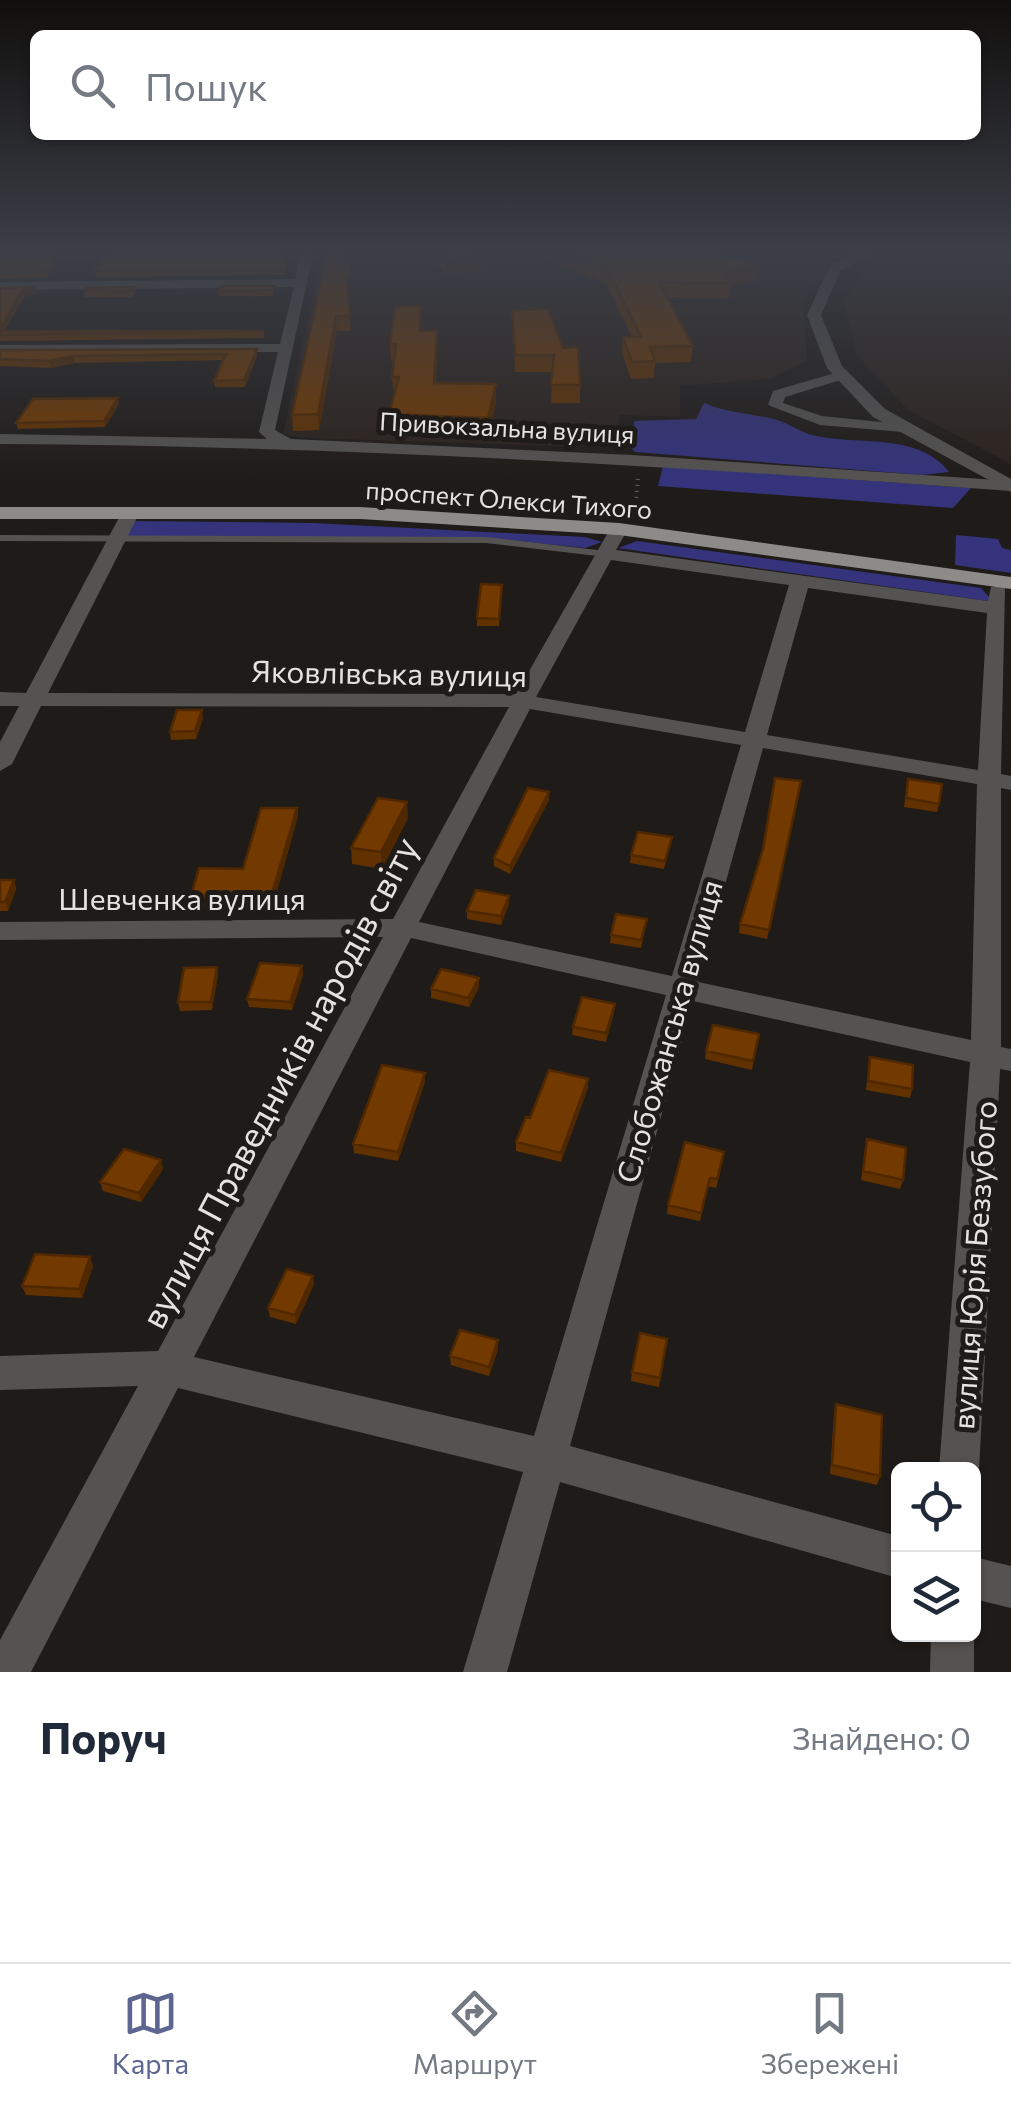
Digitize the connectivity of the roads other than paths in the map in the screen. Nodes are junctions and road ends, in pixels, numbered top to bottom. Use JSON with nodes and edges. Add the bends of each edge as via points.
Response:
{"nodes":[{"id":1,"x":290,"y":327,"type":"edge"},
{"id":2,"x":820,"y":327,"type":"edge"},
{"id":3,"x":285,"y":348,"type":"junction"},
{"id":4,"x":0,"y":350,"type":"edge"},
{"id":5,"x":842,"y":375,"type":"junction"},
{"id":6,"x":910,"y":430,"type":"junction"},
{"id":7,"x":0,"y":439,"type":"edge"},
{"id":8,"x":285,"y":442,"type":"junction"},
{"id":9,"x":1011,"y":486,"type":"edge"},
{"id":10,"x":131,"y":512,"type":"junction"},
{"id":11,"x":0,"y":513,"type":"edge"},
{"id":12,"x":0,"y":538,"type":"edge"},
{"id":13,"x":117,"y":538,"type":"junction"},
{"id":14,"x":612,"y":542,"type":"junction"},
{"id":15,"x":800,"y":581,"type":"junction"},
{"id":16,"x":1004,"y":596,"type":"edge"},
{"id":17,"x":0,"y":698,"type":"edge"},
{"id":18,"x":30,"y":699,"type":"junction"},
{"id":19,"x":523,"y":701,"type":"junction"},
{"id":20,"x":754,"y":742,"type":"junction"},
{"id":21,"x":0,"y":764,"type":"edge"},
{"id":22,"x":1000,"y":781,"type":"edge"},
{"id":23,"x":405,"y":928,"type":"junction"},
{"id":24,"x":0,"y":930,"type":"edge"},
{"id":25,"x":680,"y":988,"type":"junction"},
{"id":26,"x":999,"y":1057,"type":"edge"},
{"id":27,"x":167,"y":1368,"type":"junction"},
{"id":28,"x":0,"y":1373,"type":"edge"},
{"id":29,"x":544,"y":1458,"type":"junction"},
{"id":30,"x":960,"y":1462,"type":"edge"},
{"id":31,"x":891,"y":1555,"type":"edge"},
{"id":32,"x":981,"y":1580,"type":"edge"},
{"id":33,"x":1011,"y":1587,"type":"edge"},
{"id":34,"x":952,"y":1642,"type":"edge"},
{"id":35,"x":7,"y":1672,"type":"edge"},
{"id":36,"x":485,"y":1672,"type":"edge"},
{"id":37,"x":952,"y":1672,"type":"edge"}],
"edges":[{"from":1,"to":3,"type":"street"},
{"from":2,"to":5,"type":"street"},
{"from":3,"to":4,"type":"street"},
{"from":3,"to":8,"type":"street","via":[[267,432]]},
{"from":5,"to":6,"type":"street","via":[[879,413]]},
{"from":5,"to":6,"type":"street","via":[[778,394],[775,406],[820,420]]},
{"from":6,"to":9,"type":"street"},
{"from":7,"to":8,"type":"street","name":"Привокзальна вулиця"},
{"from":8,"to":9,"type":"street","name":"Привокзальна вулиця"},
{"from":10,"to":11,"type":"main road","name":"проспект Олекси Тихого"},
{"from":10,"to":13,"type":"street"},
{"from":10,"to":14,"type":"main road","name":"проспект Олекси Тихого","via":[[360,513]]},
{"from":12,"to":13,"type":"lane"},
{"from":13,"to":14,"type":"lane"},
{"from":13,"to":18,"type":"street"},
{"from":14,"to":15,"type":"street"},
{"from":14,"to":16,"type":"main road","name":"проспект Олекси Тихого"},
{"from":14,"to":19,"type":"street","name":"вулиця Праведників народів світу"},
{"from":15,"to":16,"type":"street"},
{"from":15,"to":20,"type":"street","name":"Слобожанська вулиця"},
{"from":16,"to":22,"type":"street","name":"вулиця Юрія Беззубого"},
{"from":17,"to":18,"type":"street","name":"Яковлівська вулиця"},
{"from":18,"to":19,"type":"street","name":"Яковлівська вулиця"},
{"from":18,"to":21,"type":"street"},
{"from":19,"to":20,"type":"street","name":"Яковлівська вулиця"},
{"from":19,"to":23,"type":"street","name":"вулиця Праведників народів світу"},
{"from":20,"to":22,"type":"street","name":"Яковлівська вулиця"},
{"from":20,"to":25,"type":"street","name":"Слобожанська вулиця"},
{"from":22,"to":26,"type":"street","name":"вулиця Юрія Беззубого"},
{"from":23,"to":24,"type":"street","name":"Шевченка вулиця"},
{"from":23,"to":25,"type":"street","name":"Шевченка вулиця"},
{"from":23,"to":27,"type":"street","name":"вулиця Праведників народів світу"},
{"from":25,"to":26,"type":"street","name":"Шевченка вулиця"},
{"from":25,"to":29,"type":"street","name":"Слобожанська вулиця"},
{"from":26,"to":30,"type":"street","name":"вулиця Юрія Беззубого"},
{"from":27,"to":28,"type":"street"},
{"from":27,"to":29,"type":"street"},
{"from":27,"to":35,"type":"street","name":"вулиця Праведників народів світу"},
{"from":29,"to":31,"type":"street"},
{"from":29,"to":36,"type":"street","name":"Слобожанська вулиця"},
{"from":32,"to":33,"type":"street"},
{"from":34,"to":37,"type":"street"}]}
